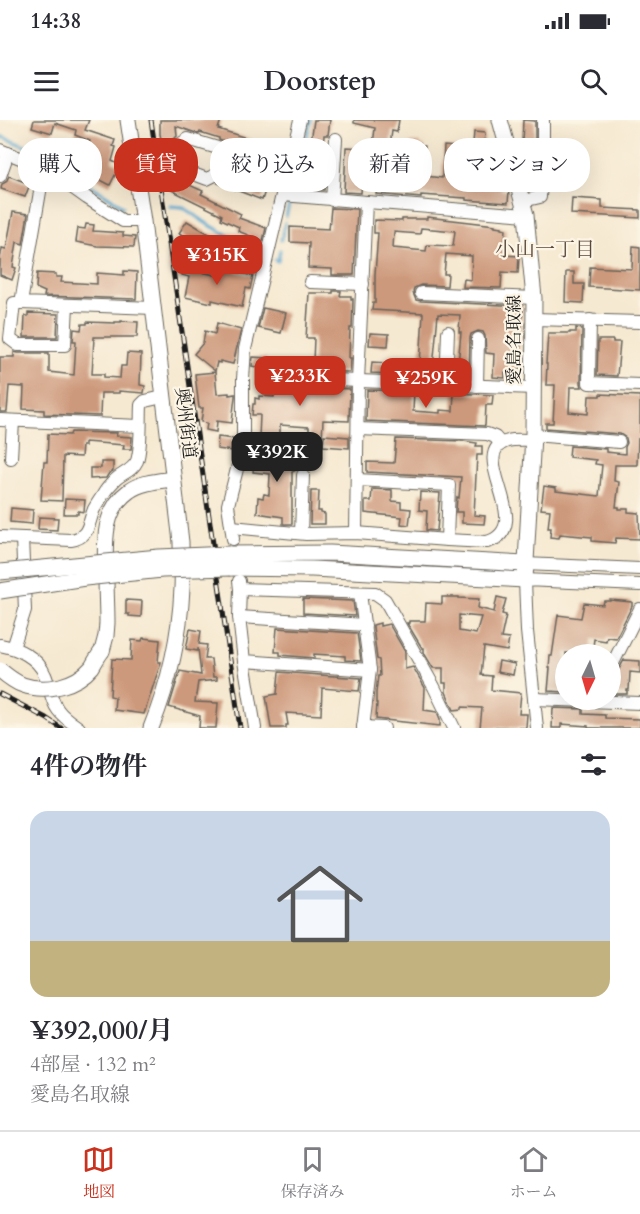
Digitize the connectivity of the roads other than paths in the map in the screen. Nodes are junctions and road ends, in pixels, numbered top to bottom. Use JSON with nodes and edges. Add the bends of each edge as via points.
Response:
{"nodes":[{"id":1,"x":128,"y":120,"type":"edge"},
{"id":2,"x":300,"y":120,"type":"edge"},
{"id":3,"x":500,"y":120,"type":"edge"},
{"id":4,"x":543,"y":120,"type":"edge"},
{"id":5,"x":295,"y":138,"type":"edge"},
{"id":6,"x":4,"y":152,"type":"edge"},
{"id":7,"x":18,"y":157,"type":"edge"},
{"id":8,"x":0,"y":176,"type":"edge"},
{"id":9,"x":40,"y":192,"type":"edge"},
{"id":10,"x":78,"y":192,"type":"edge"},
{"id":11,"x":282,"y":192,"type":"edge"},
{"id":12,"x":292,"y":192,"type":"edge"},
{"id":13,"x":333,"y":192,"type":"edge"},
{"id":14,"x":332,"y":200,"type":"junction"},
{"id":15,"x":366,"y":202,"type":"junction"},
{"id":16,"x":525,"y":208,"type":"junction"},
{"id":17,"x":143,"y":221,"type":"junction"},
{"id":18,"x":310,"y":282,"type":"dead end"},
{"id":19,"x":363,"y":284,"type":"junction"},
{"id":20,"x":421,"y":293,"type":"dead end"},
{"id":21,"x":534,"y":298,"type":"junction"},
{"id":22,"x":21,"y":303,"type":"junction"},
{"id":23,"x":67,"y":305,"type":"junction"},
{"id":24,"x":153,"y":308,"type":"junction"},
{"id":25,"x":534,"y":319,"type":"junction"},
{"id":26,"x":590,"y":320,"type":"junction"},
{"id":27,"x":640,"y":322,"type":"edge"},
{"id":28,"x":5,"y":331,"type":"edge"},
{"id":29,"x":448,"y":332,"type":"dead end"},
{"id":30,"x":478,"y":339,"type":"dead end"},
{"id":31,"x":309,"y":379,"type":"dead end"},
{"id":32,"x":358,"y":381,"type":"junction"},
{"id":33,"x":446,"y":385,"type":"junction"},
{"id":34,"x":640,"y":385,"type":"edge"},
{"id":35,"x":477,"y":386,"type":"junction"},
{"id":36,"x":534,"y":388,"type":"junction"},
{"id":37,"x":163,"y":397,"type":"junction"},
{"id":38,"x":6,"y":420,"type":"edge"},
{"id":39,"x":140,"y":426,"type":"junction"},
{"id":40,"x":358,"y":429,"type":"junction"},
{"id":41,"x":532,"y":438,"type":"junction"},
{"id":42,"x":619,"y":442,"type":"dead end"},
{"id":43,"x":501,"y":444,"type":"junction"},
{"id":44,"x":10,"y":458,"type":"dead end"},
{"id":45,"x":303,"y":476,"type":"dead end"},
{"id":46,"x":173,"y":479,"type":"junction"},
{"id":47,"x":357,"y":480,"type":"junction"},
{"id":48,"x":301,"y":533,"type":"junction"},
{"id":49,"x":356,"y":533,"type":"junction"},
{"id":50,"x":0,"y":537,"type":"edge"},
{"id":51,"x":22,"y":538,"type":"junction"},
{"id":52,"x":447,"y":540,"type":"junction"},
{"id":53,"x":229,"y":561,"type":"junction"},
{"id":54,"x":525,"y":564,"type":"junction"},
{"id":55,"x":640,"y":569,"type":"edge"},
{"id":56,"x":0,"y":572,"type":"edge"},
{"id":57,"x":525,"y":580,"type":"junction"},
{"id":58,"x":640,"y":585,"type":"edge"},
{"id":59,"x":0,"y":591,"type":"edge"},
{"id":60,"x":360,"y":593,"type":"junction"},
{"id":61,"x":640,"y":609,"type":"edge"},
{"id":62,"x":239,"y":618,"type":"junction"},
{"id":63,"x":365,"y":625,"type":"junction"},
{"id":64,"x":0,"y":645,"type":"edge"},
{"id":65,"x":621,"y":647,"type":"edge"},
{"id":66,"x":13,"y":648,"type":"junction"},
{"id":67,"x":244,"y":661,"type":"junction"},
{"id":68,"x":0,"y":670,"type":"edge"},
{"id":69,"x":370,"y":670,"type":"junction"},
{"id":70,"x":534,"y":699,"type":"junction"},
{"id":71,"x":555,"y":700,"type":"edge"},
{"id":72,"x":621,"y":702,"type":"edge"},
{"id":73,"x":640,"y":703,"type":"edge"},
{"id":74,"x":363,"y":727,"type":"edge"},
{"id":75,"x":79,"y":728,"type":"edge"},
{"id":76,"x":151,"y":728,"type":"edge"},
{"id":77,"x":255,"y":728,"type":"edge"},
{"id":78,"x":384,"y":728,"type":"edge"},
{"id":79,"x":454,"y":728,"type":"edge"},
{"id":80,"x":537,"y":728,"type":"edge"}],
"edges":[{"from":1,"to":17,"type":"main road","name":"奥州街道"},
{"from":2,"to":5,"type":"street"},
{"from":3,"to":16,"type":"main road","name":"愛島名取線"},
{"from":4,"to":16,"type":"street","via":[[540,197]]},
{"from":6,"to":7,"type":"street"},
{"from":6,"to":8,"type":"street"},
{"from":9,"to":22,"type":"street"},
{"from":10,"to":17,"type":"street","via":[[123,221]]},
{"from":11,"to":48,"type":"street","via":[[245,349],[243,445],[228,505],[232,533]]},
{"from":12,"to":14,"type":"street"},
{"from":13,"to":14,"type":"street"},
{"from":14,"to":15,"type":"street"},
{"from":15,"to":16,"type":"street"},
{"from":15,"to":19,"type":"street"},
{"from":16,"to":21,"type":"main road","name":"愛島名取線"},
{"from":17,"to":24,"type":"main road","name":"奥州街道"},
{"from":18,"to":19,"type":"street"},
{"from":19,"to":32,"type":"street"},
{"from":20,"to":21,"type":"street"},
{"from":21,"to":25,"type":"main road","name":"愛島名取線"},
{"from":22,"to":23,"type":"street"},
{"from":22,"to":28,"type":"street","via":[[14,303]]},
{"from":23,"to":24,"type":"street"},
{"from":23,"to":28,"type":"street","via":[[65,345],[18,345]]},
{"from":24,"to":37,"type":"main road","name":"奥州街道"},
{"from":25,"to":26,"type":"street"},
{"from":25,"to":36,"type":"main road","name":"愛島名取線"},
{"from":26,"to":27,"type":"street"},
{"from":26,"to":34,"type":"street","via":[[589,384]]},
{"from":29,"to":33,"type":"street"},
{"from":30,"to":35,"type":"street"},
{"from":31,"to":32,"type":"street"},
{"from":32,"to":33,"type":"street"},
{"from":32,"to":40,"type":"street"},
{"from":33,"to":35,"type":"street"},
{"from":35,"to":36,"type":"street"},
{"from":36,"to":41,"type":"main road","name":"愛島名取線"},
{"from":37,"to":39,"type":"street","via":[[141,405]]},
{"from":37,"to":46,"type":"main road","name":"奥州街道"},
{"from":38,"to":39,"type":"street"},
{"from":38,"to":44,"type":"street"},
{"from":39,"to":51,"type":"street","via":[[136,463],[105,492],[85,534],[71,540]]},
{"from":40,"to":43,"type":"street","via":[[487,434],[495,436]]},
{"from":40,"to":47,"type":"street"},
{"from":41,"to":42,"type":"street"},
{"from":41,"to":43,"type":"street"},
{"from":41,"to":54,"type":"main road","name":"愛島名取線"},
{"from":43,"to":52,"type":"street","via":[[493,463],[506,518],[502,534],[487,542]]},
{"from":45,"to":48,"type":"street"},
{"from":46,"to":68,"type":"main road","bridge":true,"via":[[129,491],[111,514],[105,543],[107,623],[102,651],[91,667],[66,685],[37,688],[24,686]]},
{"from":46,"to":76,"type":"main road","name":"奥州街道","via":[[181,542],[179,622],[169,672]]},
{"from":47,"to":49,"type":"street"},
{"from":47,"to":52,"type":"street","via":[[449,485]]},
{"from":48,"to":49,"type":"street"},
{"from":49,"to":52,"type":"street"},
{"from":50,"to":51,"type":"street"},
{"from":51,"to":66,"type":"street","via":[[26,601]]},
{"from":53,"to":54,"type":"main road","via":[[330,553]]},
{"from":53,"to":56,"type":"main road","bridge":true,"via":[[159,557]]},
{"from":53,"to":57,"type":"main road"},
{"from":53,"to":59,"type":"main road","bridge":true},
{"from":54,"to":55,"type":"street"},
{"from":54,"to":57,"type":"main road","name":"愛島名取線"},
{"from":57,"to":58,"type":"street"},
{"from":57,"to":70,"type":"street"},
{"from":60,"to":62,"type":"street","via":[[239,585]]},
{"from":60,"to":63,"type":"street"},
{"from":60,"to":79,"type":"street","via":[[375,593],[385,600]]},
{"from":61,"to":65,"type":"street"},
{"from":62,"to":63,"type":"street"},
{"from":62,"to":67,"type":"street"},
{"from":63,"to":69,"type":"street"},
{"from":64,"to":66,"type":"street"},
{"from":66,"to":75,"type":"street","via":[[33,658],[45,674],[57,709]]},
{"from":67,"to":69,"type":"street"},
{"from":67,"to":77,"type":"street"},
{"from":69,"to":74,"type":"street"},
{"from":70,"to":71,"type":"street"},
{"from":70,"to":80,"type":"street"},
{"from":72,"to":73,"type":"street"},
{"from":74,"to":78,"type":"street"}]}
